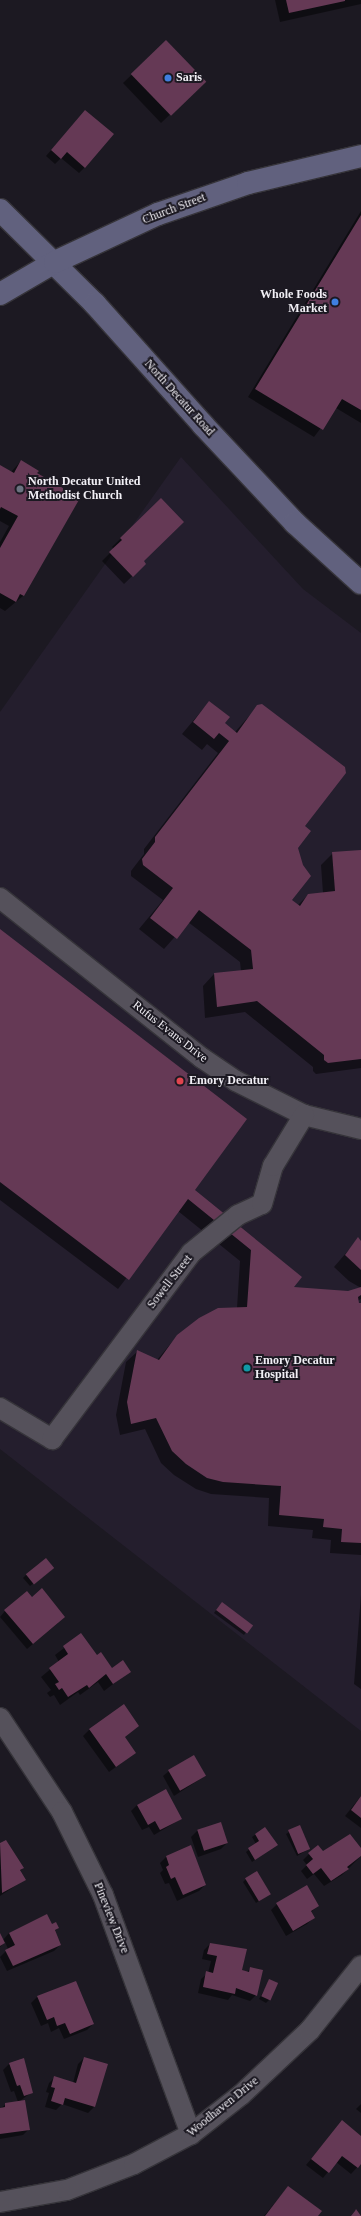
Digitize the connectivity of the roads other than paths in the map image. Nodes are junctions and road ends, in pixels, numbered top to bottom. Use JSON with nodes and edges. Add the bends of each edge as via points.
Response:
{"nodes":[{"id":1,"x":361,"y":156,"type":"edge"},
{"id":2,"x":0,"y":210,"type":"edge"},
{"id":3,"x":55,"y":262,"type":"junction"},
{"id":4,"x":0,"y":294,"type":"edge"},
{"id":5,"x":361,"y":583,"type":"edge"},
{"id":6,"x":0,"y":898,"type":"edge"},
{"id":7,"x":304,"y":1115,"type":"junction"},
{"id":8,"x":361,"y":1129,"type":"edge"},
{"id":9,"x":0,"y":1408,"type":"edge"},
{"id":10,"x":0,"y":1718,"type":"edge"},
{"id":11,"x":361,"y":1966,"type":"edge"},
{"id":12,"x":191,"y":2134,"type":"junction"},
{"id":13,"x":0,"y":2202,"type":"edge"}],
"edges":[{"from":1,"to":3,"type":"main road","name":"Church Street","via":[[274,176],[202,198],[158,214]]},
{"from":2,"to":3,"type":"main road","name":"North Decatur Road"},
{"from":3,"to":4,"type":"main road","name":"Church Street"},
{"from":3,"to":5,"type":"main road","name":"North Decatur Road","via":[[290,517]]},
{"from":6,"to":7,"type":"street","name":"Rufus Evans Drive","via":[[202,1058],[236,1081]]},
{"from":7,"to":8,"type":"street","name":"Rufus Evans Drive"},
{"from":7,"to":9,"type":"street","name":"Sowell Street","via":[[273,1166],[262,1204],[238,1215],[191,1253],[52,1439]]},
{"from":10,"to":12,"type":"street","name":"Pineview Drive","via":[[62,1812],[103,1895]]},
{"from":11,"to":12,"type":"street","name":"Woodhaven Drive","via":[[310,2030],[241,2095]]},
{"from":12,"to":13,"type":"street","name":"Woodhaven Drive","via":[[134,2164],[67,2190]]}]}
